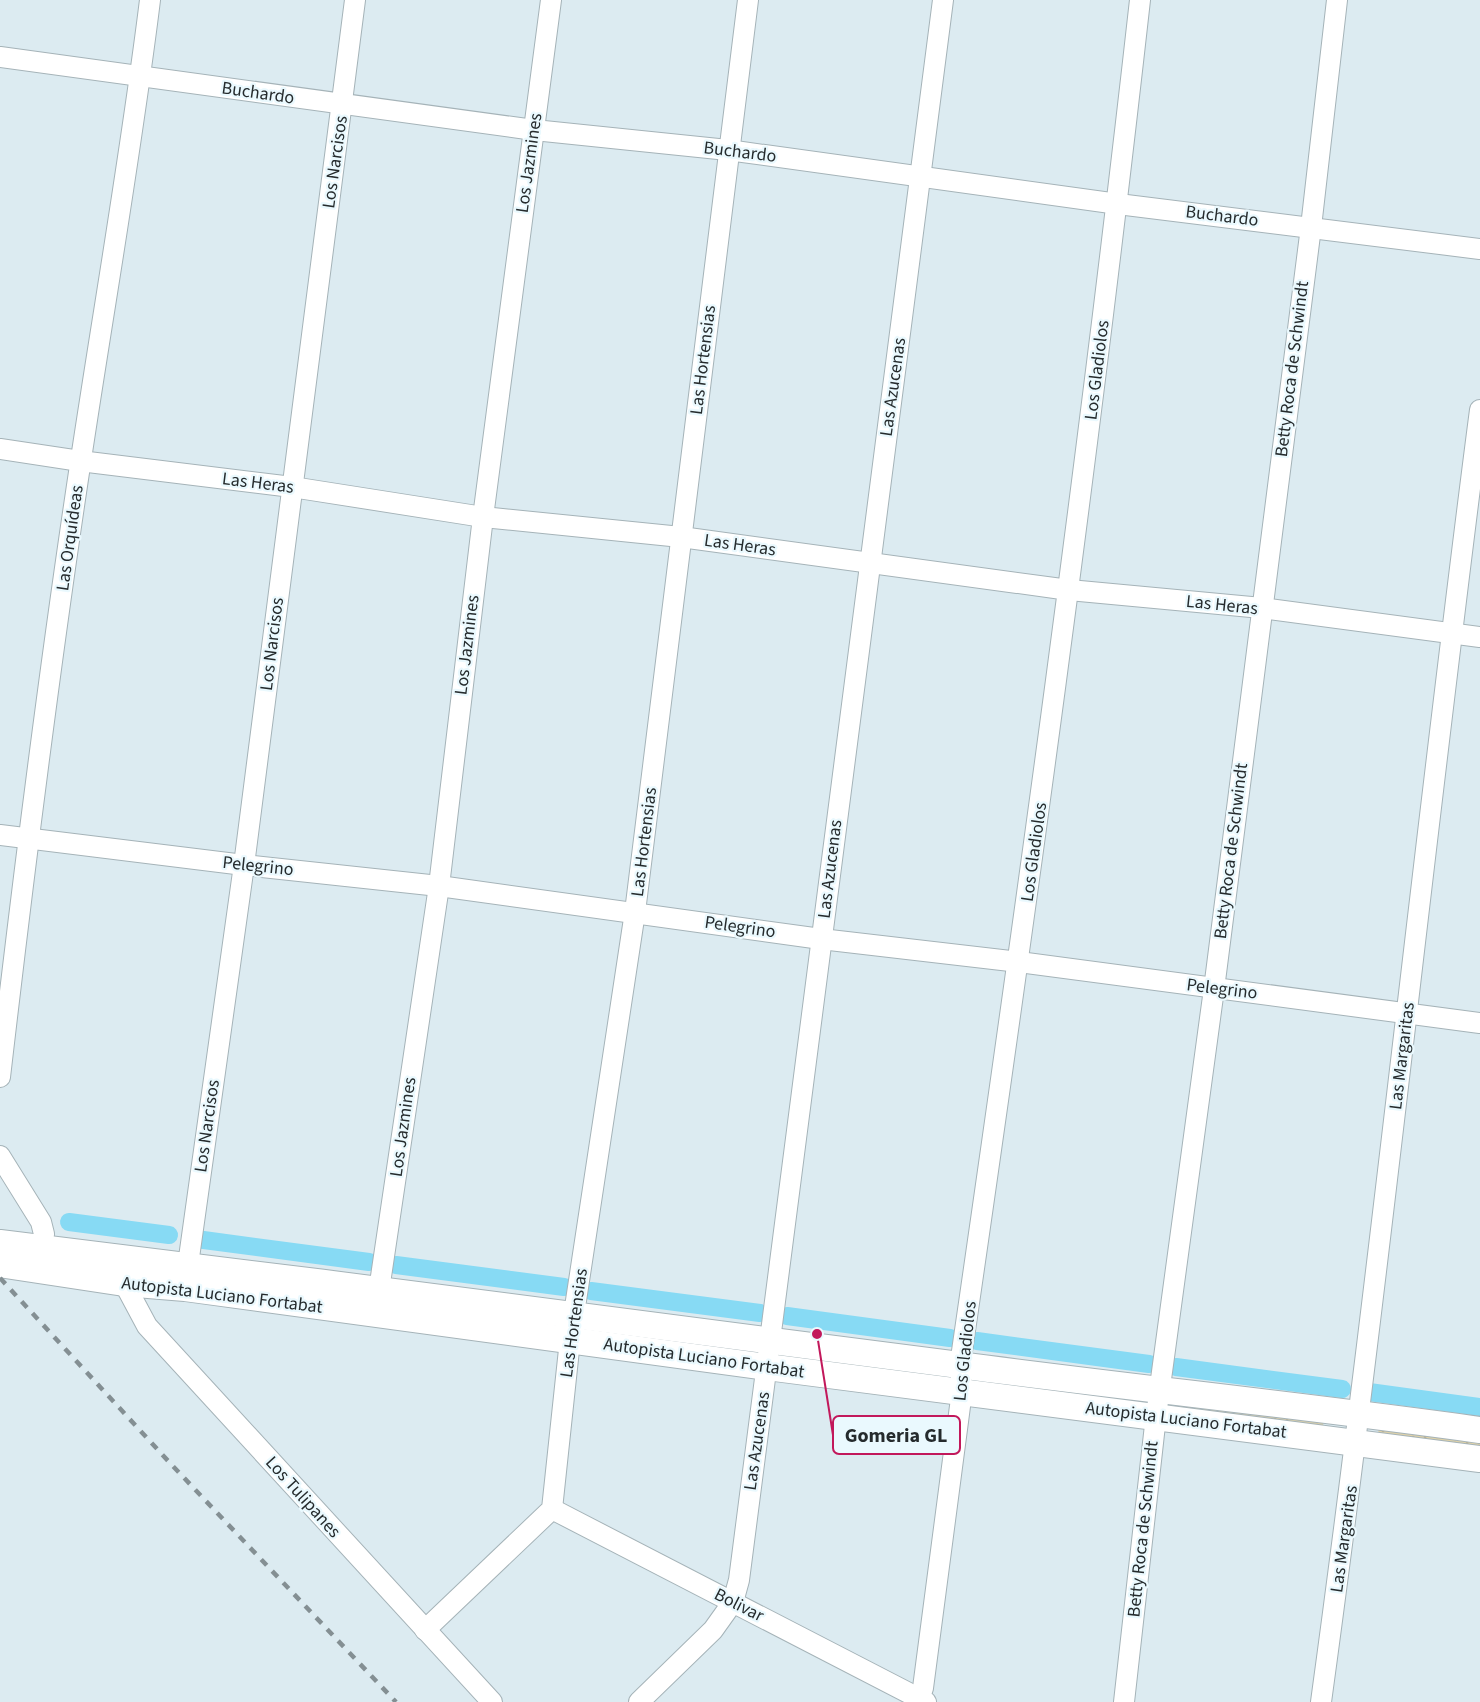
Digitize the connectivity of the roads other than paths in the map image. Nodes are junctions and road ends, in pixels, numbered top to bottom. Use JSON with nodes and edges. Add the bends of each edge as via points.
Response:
{"nodes":[{"id":1,"x":150,"y":0,"type":"edge"},
{"id":2,"x":355,"y":0,"type":"edge"},
{"id":3,"x":551,"y":0,"type":"edge"},
{"id":4,"x":748,"y":0,"type":"edge"},
{"id":5,"x":943,"y":0,"type":"edge"},
{"id":6,"x":1140,"y":0,"type":"edge"},
{"id":7,"x":1337,"y":0,"type":"edge"},
{"id":8,"x":0,"y":57,"type":"edge"},
{"id":9,"x":141,"y":76,"type":"junction"},
{"id":10,"x":342,"y":105,"type":"junction"},
{"id":11,"x":534,"y":130,"type":"junction"},
{"id":12,"x":728,"y":150,"type":"junction"},
{"id":13,"x":921,"y":177,"type":"junction"},
{"id":14,"x":1118,"y":204,"type":"junction"},
{"id":15,"x":1311,"y":227,"type":"junction"},
{"id":16,"x":1480,"y":249,"type":"edge"},
{"id":17,"x":1480,"y":410,"type":"edge"},
{"id":18,"x":0,"y":449,"type":"edge"},
{"id":19,"x":80,"y":461,"type":"junction"},
{"id":20,"x":292,"y":487,"type":"junction"},
{"id":21,"x":483,"y":517,"type":"junction"},
{"id":22,"x":681,"y":537,"type":"junction"},
{"id":23,"x":870,"y":563,"type":"junction"},
{"id":24,"x":1069,"y":590,"type":"junction"},
{"id":25,"x":1262,"y":608,"type":"junction"},
{"id":26,"x":1451,"y":633,"type":"junction"},
{"id":27,"x":1480,"y":637,"type":"edge"},
{"id":28,"x":0,"y":835,"type":"edge"},
{"id":29,"x":28,"y":839,"type":"junction"},
{"id":30,"x":244,"y":865,"type":"junction"},
{"id":31,"x":439,"y":886,"type":"junction"},
{"id":32,"x":635,"y":912,"type":"junction"},
{"id":33,"x":821,"y":939,"type":"junction"},
{"id":34,"x":1019,"y":962,"type":"junction"},
{"id":35,"x":1214,"y":988,"type":"junction"},
{"id":36,"x":1407,"y":1012,"type":"junction"},
{"id":37,"x":1480,"y":1023,"type":"edge"},
{"id":38,"x":0,"y":1077,"type":"edge"},
{"id":39,"x":0,"y":1156,"type":"edge"},
{"id":40,"x":0,"y":1243,"type":"edge"},
{"id":41,"x":42,"y":1248,"type":"junction"},
{"id":42,"x":0,"y":1264,"type":"edge"},
{"id":43,"x":186,"y":1277,"type":"junction"},
{"id":44,"x":124,"y":1283,"type":"junction"},
{"id":45,"x":379,"y":1290,"type":"junction"},
{"id":46,"x":572,"y":1328,"type":"junction"},
{"id":47,"x":770,"y":1339,"type":"junction"},
{"id":48,"x":960,"y":1365,"type":"junction"},
{"id":49,"x":767,"y":1366,"type":"junction"},
{"id":50,"x":1160,"y":1389,"type":"junction"},
{"id":51,"x":962,"y":1391,"type":"junction"},
{"id":52,"x":1360,"y":1414,"type":"junction"},
{"id":53,"x":1156,"y":1416,"type":"junction"},
{"id":54,"x":1480,"y":1430,"type":"edge"},
{"id":55,"x":1357,"y":1443,"type":"junction"},
{"id":56,"x":1480,"y":1459,"type":"edge"},
{"id":57,"x":552,"y":1509,"type":"junction"},
{"id":58,"x":733,"y":1602,"type":"junction"},
{"id":59,"x":424,"y":1630,"type":"junction"},
{"id":60,"x":921,"y":1701,"type":"edge"},
{"id":61,"x":492,"y":1702,"type":"edge"},
{"id":62,"x":639,"y":1702,"type":"edge"},
{"id":63,"x":1124,"y":1702,"type":"edge"},
{"id":64,"x":1321,"y":1702,"type":"edge"}],
"edges":[{"from":1,"to":9,"type":"street","name":"Las Orquídeas"},
{"from":2,"to":10,"type":"street","name":"Los Narcisos"},
{"from":3,"to":11,"type":"street","name":"Los Jazmines"},
{"from":4,"to":12,"type":"street","name":"Las Hortensias"},
{"from":5,"to":13,"type":"street","name":"Las Azucenas"},
{"from":6,"to":14,"type":"street","name":"Los Gladiolos"},
{"from":7,"to":15,"type":"street","name":"Betty Roca de Schwindt"},
{"from":8,"to":9,"type":"street","name":"Buchardo"},
{"from":9,"to":10,"type":"street","name":"Buchardo"},
{"from":9,"to":19,"type":"street","name":"Las Orquídeas"},
{"from":10,"to":11,"type":"street","name":"Buchardo"},
{"from":10,"to":20,"type":"street","name":"Los Narcisos"},
{"from":11,"to":12,"type":"street","name":"Buchardo"},
{"from":11,"to":21,"type":"street","name":"Los Jazmines"},
{"from":12,"to":13,"type":"street","name":"Buchardo"},
{"from":12,"to":22,"type":"street","name":"Las Hortensias"},
{"from":13,"to":14,"type":"street","name":"Buchardo"},
{"from":13,"to":23,"type":"street","name":"Las Azucenas"},
{"from":14,"to":15,"type":"street","name":"Buchardo"},
{"from":14,"to":24,"type":"street","name":"Los Gladiolos"},
{"from":15,"to":16,"type":"street","name":"Buchardo"},
{"from":15,"to":25,"type":"street","name":"Betty Roca de Schwindt"},
{"from":17,"to":26,"type":"street","name":"Las Margaritas"},
{"from":18,"to":19,"type":"street","name":"Las Heras"},
{"from":19,"to":20,"type":"street","name":"Las Heras"},
{"from":19,"to":29,"type":"street","name":"Las Orquídeas"},
{"from":20,"to":21,"type":"street","name":"Las Heras"},
{"from":20,"to":30,"type":"street","name":"Los Narcisos"},
{"from":21,"to":22,"type":"street","name":"Las Heras"},
{"from":21,"to":31,"type":"street","name":"Los Jazmines"},
{"from":22,"to":23,"type":"street","name":"Las Heras"},
{"from":22,"to":32,"type":"street","name":"Las Hortensias"},
{"from":23,"to":24,"type":"street","name":"Las Heras"},
{"from":23,"to":33,"type":"street","name":"Las Azucenas"},
{"from":24,"to":25,"type":"street","name":"Las Heras"},
{"from":24,"to":34,"type":"street","name":"Los Gladiolos"},
{"from":25,"to":26,"type":"street","name":"Las Heras"},
{"from":25,"to":35,"type":"street","name":"Betty Roca de Schwindt"},
{"from":26,"to":27,"type":"street","name":"Las Heras"},
{"from":26,"to":36,"type":"street","name":"Las Margaritas"},
{"from":28,"to":29,"type":"street","name":"Pelegrino"},
{"from":29,"to":30,"type":"street","name":"Pelegrino"},
{"from":29,"to":38,"type":"street","name":"Las Orquídeas"},
{"from":30,"to":31,"type":"street","name":"Pelegrino"},
{"from":30,"to":43,"type":"street","name":"Los Narcisos"},
{"from":31,"to":32,"type":"street","name":"Pelegrino"},
{"from":31,"to":45,"type":"street","name":"Los Jazmines"},
{"from":32,"to":33,"type":"street","name":"Pelegrino"},
{"from":32,"to":46,"type":"street","name":"Las Hortensias"},
{"from":33,"to":34,"type":"street","name":"Pelegrino"},
{"from":33,"to":47,"type":"street","name":"Las Azucenas"},
{"from":34,"to":35,"type":"street","name":"Pelegrino"},
{"from":34,"to":48,"type":"street","name":"Los Gladiolos"},
{"from":35,"to":36,"type":"street","name":"Pelegrino"},
{"from":35,"to":50,"type":"street","name":"Betty Roca de Schwindt"},
{"from":36,"to":37,"type":"street","name":"Pelegrino"},
{"from":36,"to":52,"type":"street","name":"Las Margaritas"},
{"from":39,"to":41,"type":"street","via":[[41,1222]]},
{"from":40,"to":41,"type":"main road","name":"Autopista Luciano Fortabat"},
{"from":41,"to":43,"type":"main road","name":"Autopista Luciano Fortabat"},
{"from":42,"to":44,"type":"main road","name":"Autopista Luciano Fortabat"},
{"from":43,"to":44,"type":"main road","name":"Autopista Luciano Fortabat"},
{"from":43,"to":45,"type":"main road","name":"Autopista Luciano Fortabat"},
{"from":43,"to":46,"type":"main road","name":"Autopista Luciano Fortabat"},
{"from":44,"to":59,"type":"street","name":"Los Tulipanes","via":[[147,1326]]},
{"from":45,"to":46,"type":"main road","name":"Autopista Luciano Fortabat"},
{"from":46,"to":47,"type":"main road","name":"Autopista Luciano Fortabat"},
{"from":46,"to":49,"type":"main road","name":"Autopista Luciano Fortabat"},
{"from":46,"to":57,"type":"street","name":"Las Hortensias"},
{"from":47,"to":48,"type":"main road","name":"Autopista Luciano Fortabat"},
{"from":47,"to":49,"type":"street","name":"Las Azucenas"},
{"from":48,"to":50,"type":"main road","name":"Autopista Luciano Fortabat"},
{"from":48,"to":51,"type":"street","name":"Los Gladiolos"},
{"from":49,"to":51,"type":"main road","name":"Autopista Luciano Fortabat"},
{"from":49,"to":58,"type":"street","name":"Las Azucenas"},
{"from":50,"to":52,"type":"main road","name":"Autopista Luciano Fortabat"},
{"from":50,"to":53,"type":"street","name":"Betty Roca de Schwindt"},
{"from":51,"to":53,"type":"main road","name":"Autopista Luciano Fortabat"},
{"from":51,"to":60,"type":"street","name":"Los Gladiolos"},
{"from":52,"to":54,"type":"main road","name":"Autopista Luciano Fortabat"},
{"from":52,"to":55,"type":"street","name":"Las Margaritas"},
{"from":53,"to":55,"type":"main road","name":"Autopista Luciano Fortabat"},
{"from":53,"to":63,"type":"street","name":"Betty Roca de Schwindt"},
{"from":55,"to":56,"type":"main road","name":"Autopista Luciano Fortabat"},
{"from":55,"to":64,"type":"street","name":"Las Margaritas"},
{"from":57,"to":58,"type":"street","name":"Bolivar"},
{"from":57,"to":59,"type":"street"},
{"from":58,"to":60,"type":"street","name":"Bolivar"},
{"from":58,"to":62,"type":"street","name":"Las Azucenas","via":[[713,1630]]},
{"from":59,"to":61,"type":"street","name":"Los Tulipanes"}]}
